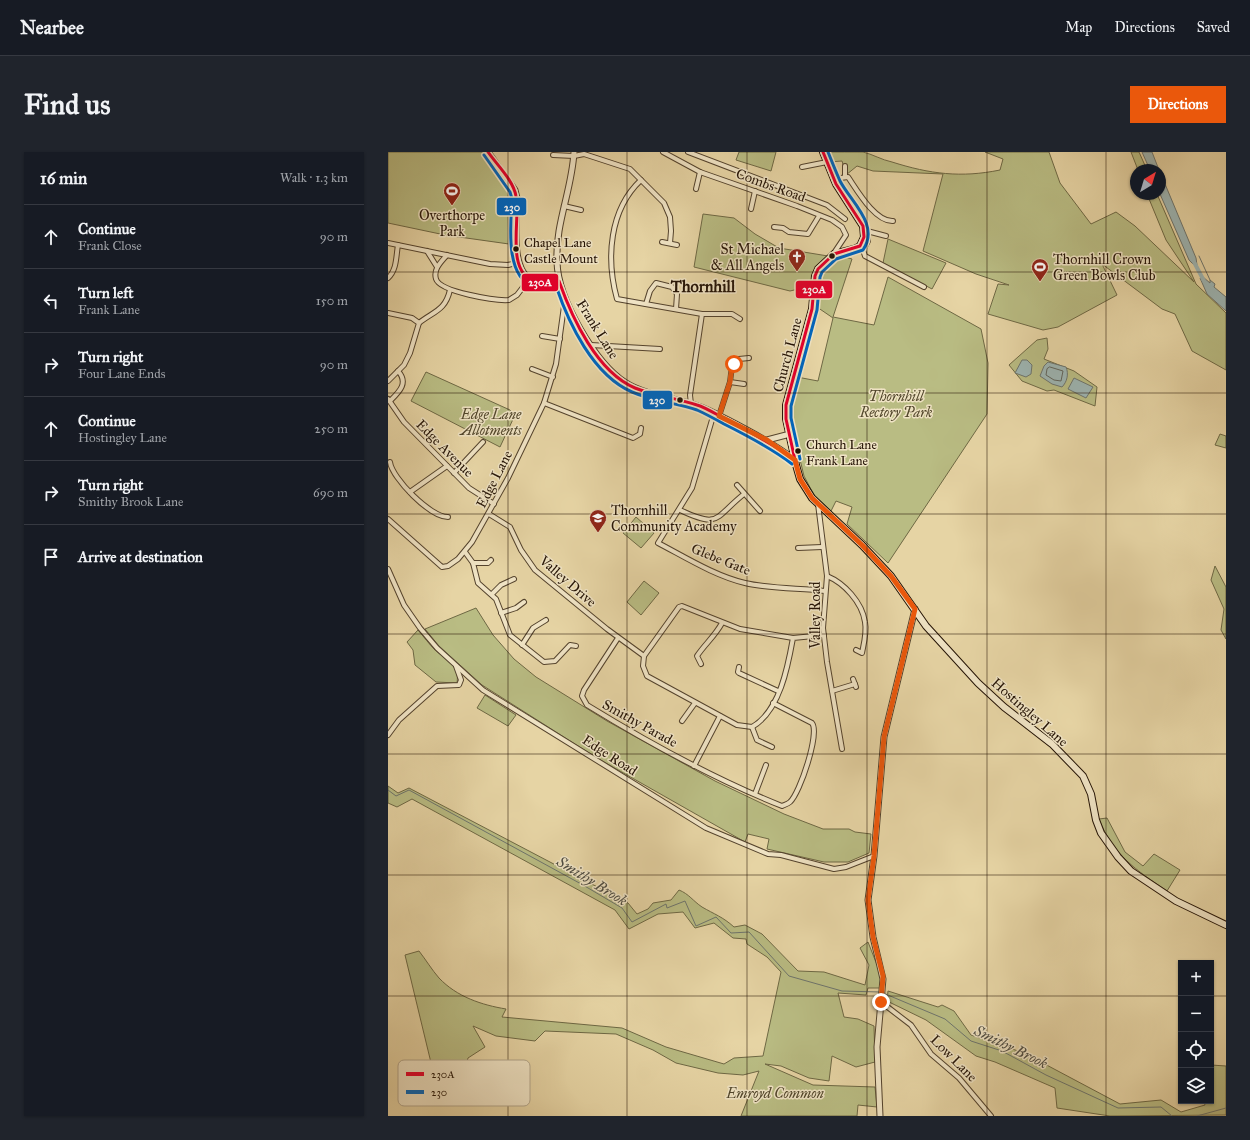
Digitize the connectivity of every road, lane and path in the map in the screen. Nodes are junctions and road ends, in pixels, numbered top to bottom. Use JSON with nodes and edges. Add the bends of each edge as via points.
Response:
{"nodes":[{"id":1,"x":488,"y":152,"type":"edge"},
{"id":2,"x":663,"y":152,"type":"edge"},
{"id":3,"x":688,"y":152,"type":"edge"},
{"id":4,"x":574,"y":154,"type":"edge"},
{"id":5,"x":553,"y":155,"type":"dead end"},
{"id":6,"x":823,"y":155,"type":"edge"},
{"id":7,"x":845,"y":166,"type":"dead end"},
{"id":8,"x":802,"y":167,"type":"dead end"},
{"id":9,"x":700,"y":172,"type":"junction"},
{"id":10,"x":845,"y":176,"type":"junction"},
{"id":11,"x":834,"y":178,"type":"junction"},
{"id":12,"x":641,"y":180,"type":"junction"},
{"id":13,"x":696,"y":189,"type":"dead end"},
{"id":14,"x":755,"y":191,"type":"junction"},
{"id":15,"x":564,"y":206,"type":"junction"},
{"id":16,"x":750,"y":209,"type":"dead end"},
{"id":17,"x":581,"y":210,"type":"dead end"},
{"id":18,"x":819,"y":216,"type":"junction"},
{"id":19,"x":845,"y":219,"type":"dead end"},
{"id":20,"x":893,"y":221,"type":"dead end"},
{"id":21,"x":774,"y":227,"type":"dead end"},
{"id":22,"x":866,"y":231,"type":"junction"},
{"id":23,"x":886,"y":236,"type":"dead end"},
{"id":24,"x":662,"y":242,"type":"dead end"},
{"id":25,"x":670,"y":243,"type":"junction"},
{"id":26,"x":388,"y":244,"type":"edge"},
{"id":27,"x":398,"y":245,"type":"junction"},
{"id":28,"x":677,"y":245,"type":"dead end"},
{"id":29,"x":427,"y":251,"type":"junction"},
{"id":30,"x":834,"y":254,"type":"junction"},
{"id":31,"x":447,"y":255,"type":"junction"},
{"id":32,"x":519,"y":262,"type":"junction"},
{"id":33,"x":437,"y":267,"type":"junction"},
{"id":34,"x":388,"y":278,"type":"edge"},
{"id":35,"x":530,"y":278,"type":"junction"},
{"id":36,"x":559,"y":281,"type":"junction"},
{"id":37,"x":924,"y":288,"type":"dead end"},
{"id":38,"x":450,"y":290,"type":"junction"},
{"id":39,"x":565,"y":299,"type":"junction"},
{"id":40,"x":646,"y":304,"type":"junction"},
{"id":41,"x":676,"y":309,"type":"junction"},
{"id":42,"x":388,"y":312,"type":"edge"},
{"id":43,"x":702,"y":314,"type":"junction"},
{"id":44,"x":573,"y":315,"type":"junction"},
{"id":45,"x":563,"y":317,"type":"junction"},
{"id":46,"x":740,"y":319,"type":"dead end"},
{"id":47,"x":419,"y":322,"type":"junction"},
{"id":48,"x":542,"y":336,"type":"dead end"},
{"id":49,"x":560,"y":339,"type":"junction"},
{"id":50,"x":591,"y":345,"type":"junction"},
{"id":51,"x":660,"y":350,"type":"dead end"},
{"id":52,"x":749,"y":358,"type":"dead end"},
{"id":53,"x":532,"y":369,"type":"dead end"},
{"id":54,"x":398,"y":371,"type":"junction"},
{"id":55,"x":553,"y":377,"type":"junction"},
{"id":56,"x":388,"y":381,"type":"edge"},
{"id":57,"x":730,"y":382,"type":"junction"},
{"id":58,"x":744,"y":384,"type":"dead end"},
{"id":59,"x":389,"y":400,"type":"edge"},
{"id":60,"x":544,"y":403,"type":"junction"},
{"id":61,"x":691,"y":404,"type":"junction"},
{"id":62,"x":714,"y":413,"type":"junction"},
{"id":63,"x":719,"y":416,"type":"junction"},
{"id":64,"x":641,"y":428,"type":"dead end"},
{"id":65,"x":790,"y":434,"type":"junction"},
{"id":66,"x":767,"y":440,"type":"junction"},
{"id":67,"x":484,"y":442,"type":"dead end"},
{"id":68,"x":390,"y":462,"type":"dead end"},
{"id":69,"x":796,"y":462,"type":"junction"},
{"id":70,"x":447,"y":466,"type":"junction"},
{"id":71,"x":454,"y":473,"type":"junction"},
{"id":72,"x":737,"y":485,"type":"dead end"},
{"id":73,"x":410,"y":492,"type":"junction"},
{"id":74,"x":744,"y":494,"type":"junction"},
{"id":75,"x":494,"y":504,"type":"junction"},
{"id":76,"x":818,"y":504,"type":"junction"},
{"id":77,"x":680,"y":510,"type":"junction"},
{"id":78,"x":760,"y":511,"type":"dead end"},
{"id":79,"x":489,"y":514,"type":"junction"},
{"id":80,"x":448,"y":517,"type":"dead end"},
{"id":81,"x":388,"y":519,"type":"edge"},
{"id":82,"x":822,"y":547,"type":"junction"},
{"id":83,"x":798,"y":548,"type":"dead end"},
{"id":84,"x":465,"y":552,"type":"junction"},
{"id":85,"x":491,"y":560,"type":"dead end"},
{"id":86,"x":473,"y":563,"type":"junction"},
{"id":87,"x":388,"y":569,"type":"edge"},
{"id":88,"x":827,"y":576,"type":"junction"},
{"id":89,"x":514,"y":579,"type":"dead end"},
{"id":90,"x":825,"y":591,"type":"junction"},
{"id":91,"x":492,"y":594,"type":"junction"},
{"id":92,"x":524,"y":602,"type":"dead end"},
{"id":93,"x":915,"y":609,"type":"junction"},
{"id":94,"x":501,"y":613,"type":"junction"},
{"id":95,"x":546,"y":620,"type":"dead end"},
{"id":96,"x":722,"y":623,"type":"junction"},
{"id":97,"x":824,"y":635,"type":"junction"},
{"id":98,"x":618,"y":638,"type":"junction"},
{"id":99,"x":793,"y":638,"type":"junction"},
{"id":100,"x":568,"y":640,"type":"dead end"},
{"id":101,"x":522,"y":645,"type":"junction"},
{"id":102,"x":570,"y":645,"type":"junction"},
{"id":103,"x":576,"y":646,"type":"dead end"},
{"id":104,"x":856,"y":650,"type":"dead end"},
{"id":105,"x":644,"y":656,"type":"junction"},
{"id":106,"x":455,"y":664,"type":"junction"},
{"id":107,"x":701,"y":664,"type":"dead end"},
{"id":108,"x":739,"y":667,"type":"dead end"},
{"id":109,"x":853,"y":679,"type":"dead end"},
{"id":110,"x":778,"y":691,"type":"junction"},
{"id":111,"x":832,"y":691,"type":"junction"},
{"id":112,"x":695,"y":702,"type":"junction"},
{"id":113,"x":773,"y":703,"type":"junction"},
{"id":114,"x":720,"y":716,"type":"junction"},
{"id":115,"x":682,"y":721,"type":"dead end"},
{"id":116,"x":752,"y":726,"type":"junction"},
{"id":117,"x":388,"y":734,"type":"edge"},
{"id":118,"x":772,"y":747,"type":"dead end"},
{"id":119,"x":842,"y":749,"type":"dead end"},
{"id":120,"x":766,"y":765,"type":"dead end"},
{"id":121,"x":694,"y":766,"type":"junction"},
{"id":122,"x":755,"y":794,"type":"junction"},
{"id":123,"x":874,"y":856,"type":"junction"},
{"id":124,"x":1226,"y":925,"type":"edge"},
{"id":125,"x":881,"y":1002,"type":"junction"},
{"id":126,"x":880,"y":1116,"type":"edge"},
{"id":127,"x":991,"y":1116,"type":"edge"}],
"edges":[{"from":1,"to":32,"type":"street","via":[[512,184],[517,198],[516,245]]},
{"from":2,"to":9,"type":"street","name":"Combs Road"},
{"from":3,"to":19,"type":"street","via":[[838,209]]},
{"from":4,"to":5,"type":"street"},
{"from":4,"to":12,"type":"street","via":[[584,154],[626,166]]},
{"from":4,"to":15,"type":"street","name":"Frank Lane"},
{"from":6,"to":8,"type":"street"},
{"from":6,"to":11,"type":"main road"},
{"from":7,"to":10,"type":"street"},
{"from":9,"to":13,"type":"street"},
{"from":9,"to":14,"type":"street","name":"Combs Road"},
{"from":10,"to":11,"type":"street"},
{"from":10,"to":20,"type":"street","via":[[869,208],[888,221]]},
{"from":11,"to":22,"type":"main road"},
{"from":12,"to":25,"type":"street","via":[[664,203],[670,218]]},
{"from":12,"to":40,"type":"street","via":[[631,190],[618,219],[611,240],[611,260],[617,299]]},
{"from":14,"to":16,"type":"street"},
{"from":14,"to":18,"type":"street","name":"Combs Road"},
{"from":15,"to":17,"type":"street"},
{"from":15,"to":36,"type":"street","name":"Frank Lane","via":[[558,233]]},
{"from":18,"to":21,"type":"street","via":[[808,234]]},
{"from":18,"to":30,"type":"street","name":"Combs Road","via":[[838,224],[846,232]]},
{"from":22,"to":23,"type":"street"},
{"from":22,"to":30,"type":"main road","name":"Church Lane","via":[[864,240],[858,248]]},
{"from":22,"to":37,"type":"street","via":[[868,241],[863,250],[865,256]]},
{"from":24,"to":25,"type":"street"},
{"from":25,"to":28,"type":"street"},
{"from":26,"to":27,"type":"street"},
{"from":27,"to":29,"type":"street"},
{"from":27,"to":34,"type":"street","via":[[395,265]]},
{"from":29,"to":31,"type":"street"},
{"from":29,"to":33,"type":"street"},
{"from":30,"to":65,"type":"main road","name":"Church Lane","via":[[818,269],[815,276],[812,309],[786,404]]},
{"from":31,"to":32,"type":"street","via":[[490,264],[508,265]]},
{"from":31,"to":33,"type":"street"},
{"from":32,"to":35,"type":"street","via":[[525,275]]},
{"from":33,"to":38,"type":"street","via":[[436,281]]},
{"from":35,"to":36,"type":"street","via":[[537,281]]},
{"from":35,"to":38,"type":"street","via":[[517,295],[509,300]]},
{"from":36,"to":39,"type":"street","name":"Frank Lane"},
{"from":38,"to":47,"type":"street","via":[[448,301],[442,308]]},
{"from":39,"to":44,"type":"street","name":"Frank Lane"},
{"from":39,"to":45,"type":"street","name":"Edge Lane"},
{"from":40,"to":41,"type":"street"},
{"from":40,"to":41,"type":"street","via":[[656,283],[672,287],[677,294]]},
{"from":41,"to":43,"type":"street"},
{"from":42,"to":47,"type":"street"},
{"from":43,"to":46,"type":"street","via":[[732,314]]},
{"from":43,"to":61,"type":"street","via":[[690,395]]},
{"from":44,"to":45,"type":"street"},
{"from":44,"to":50,"type":"street","name":"Frank Lane"},
{"from":45,"to":49,"type":"street","name":"Edge Lane"},
{"from":47,"to":54,"type":"street","via":[[410,353]]},
{"from":48,"to":49,"type":"street"},
{"from":49,"to":55,"type":"street","name":"Edge Lane"},
{"from":50,"to":51,"type":"street"},
{"from":50,"to":61,"type":"street","name":"Frank Lane","via":[[610,371],[627,384]]},
{"from":52,"to":57,"type":"street","via":[[739,359],[732,366]]},
{"from":53,"to":55,"type":"street"},
{"from":54,"to":56,"type":"street"},
{"from":54,"to":59,"type":"street","via":[[403,376],[403,383]]},
{"from":55,"to":60,"type":"street","name":"Edge Lane"},
{"from":57,"to":58,"type":"street"},
{"from":57,"to":63,"type":"street"},
{"from":59,"to":70,"type":"street","name":"Edge Avenue","via":[[404,422]]},
{"from":60,"to":64,"type":"street","via":[[633,438],[640,434]]},
{"from":60,"to":75,"type":"street","name":"Edge Lane"},
{"from":61,"to":62,"type":"street","name":"Frank Lane"},
{"from":62,"to":63,"type":"street","name":"Frank Lane"},
{"from":62,"to":77,"type":"street","via":[[692,488]]},
{"from":63,"to":66,"type":"street","name":"Frank Lane"},
{"from":65,"to":66,"type":"street"},
{"from":65,"to":69,"type":"main road","name":"Church Lane"},
{"from":66,"to":69,"type":"street","name":"Frank Lane"},
{"from":67,"to":71,"type":"street"},
{"from":68,"to":73,"type":"street","via":[[390,466]]},
{"from":69,"to":76,"type":"main road","name":"Church Lane","via":[[800,479]]},
{"from":70,"to":71,"type":"street","name":"Edge Avenue"},
{"from":70,"to":73,"type":"street"},
{"from":71,"to":75,"type":"street","name":"Edge Avenue","via":[[469,488]]},
{"from":72,"to":74,"type":"street"},
{"from":73,"to":80,"type":"street","via":[[425,507],[440,516]]},
{"from":74,"to":77,"type":"street","via":[[712,520]]},
{"from":74,"to":78,"type":"street"},
{"from":75,"to":79,"type":"street","name":"Edge Lane"},
{"from":76,"to":82,"type":"street","name":"Valley Road"},
{"from":76,"to":93,"type":"main road","name":"Hostingley Lane","via":[[891,576]]},
{"from":77,"to":90,"type":"street","name":"Glebe Gate","via":[[658,543],[716,572],[744,582],[778,588]]},
{"from":79,"to":84,"type":"street","name":"Edge Lane"},
{"from":79,"to":98,"type":"street","name":"Valley Drive","via":[[510,527],[521,550],[535,570]]},
{"from":81,"to":84,"type":"street","name":"Edge Lane","via":[[442,567],[453,563]]},
{"from":82,"to":83,"type":"street"},
{"from":82,"to":88,"type":"street","name":"Valley Road"},
{"from":84,"to":86,"type":"street"},
{"from":85,"to":86,"type":"street","via":[[488,563]]},
{"from":86,"to":91,"type":"street","via":[[478,583]]},
{"from":87,"to":106,"type":"street","name":"Edge Road","via":[[404,605],[437,648]]},
{"from":88,"to":90,"type":"street","name":"Valley Road"},
{"from":88,"to":104,"type":"street","via":[[844,586],[859,607],[865,621],[862,653]]},
{"from":89,"to":91,"type":"street","via":[[501,585]]},
{"from":90,"to":97,"type":"street","name":"Valley Road"},
{"from":91,"to":94,"type":"street"},
{"from":92,"to":94,"type":"street"},
{"from":93,"to":123,"type":"street","via":[[884,737]]},
{"from":93,"to":124,"type":"main road","name":"Hostingley Lane","via":[[940,642],[978,683],[1052,744],[1082,776],[1091,794],[1101,833],[1131,871],[1176,901]]},
{"from":94,"to":101,"type":"street","via":[[510,635]]},
{"from":95,"to":101,"type":"street","via":[[533,628]]},
{"from":96,"to":99,"type":"street","via":[[740,629]]},
{"from":96,"to":105,"type":"street","via":[[679,607]]},
{"from":96,"to":107,"type":"street","via":[[697,656]]},
{"from":97,"to":99,"type":"street"},
{"from":97,"to":111,"type":"street","name":"Valley Road"},
{"from":98,"to":105,"type":"street","name":"Valley Drive"},
{"from":98,"to":121,"type":"street","name":"Smithy Parade","via":[[584,690],[586,705]]},
{"from":99,"to":110,"type":"street","via":[[786,676]]},
{"from":100,"to":102,"type":"street"},
{"from":101,"to":102,"type":"street","via":[[544,662],[555,662]]},
{"from":102,"to":103,"type":"street"},
{"from":105,"to":112,"type":"street","via":[[643,666],[647,676]]},
{"from":106,"to":117,"type":"street","via":[[461,680],[459,685],[438,686],[399,720]]},
{"from":106,"to":123,"type":"street","name":"Edge Road","via":[[484,690],[706,828],[768,854],[834,869]]},
{"from":108,"to":110,"type":"street","via":[[738,672],[741,674]]},
{"from":109,"to":111,"type":"street","via":[[856,686]]},
{"from":110,"to":113,"type":"street"},
{"from":111,"to":119,"type":"street","name":"Valley Road"},
{"from":112,"to":114,"type":"street"},
{"from":112,"to":115,"type":"street"},
{"from":113,"to":116,"type":"street","via":[[763,719]]},
{"from":113,"to":122,"type":"street","name":"Smithy Parade","via":[[814,726],[810,757],[797,792],[790,802],[782,806]]},
{"from":114,"to":116,"type":"street","via":[[737,725]]},
{"from":114,"to":121,"type":"street"},
{"from":116,"to":118,"type":"street","via":[[757,740]]},
{"from":120,"to":122,"type":"street"},
{"from":121,"to":122,"type":"street","name":"Smithy Parade"},
{"from":123,"to":125,"type":"street","via":[[868,900],[873,937],[883,976]]},
{"from":125,"to":126,"type":"street","via":[[876,1047]]},
{"from":125,"to":127,"type":"street","name":"Low Lane","via":[[911,1025],[931,1054],[959,1078]]}]}
